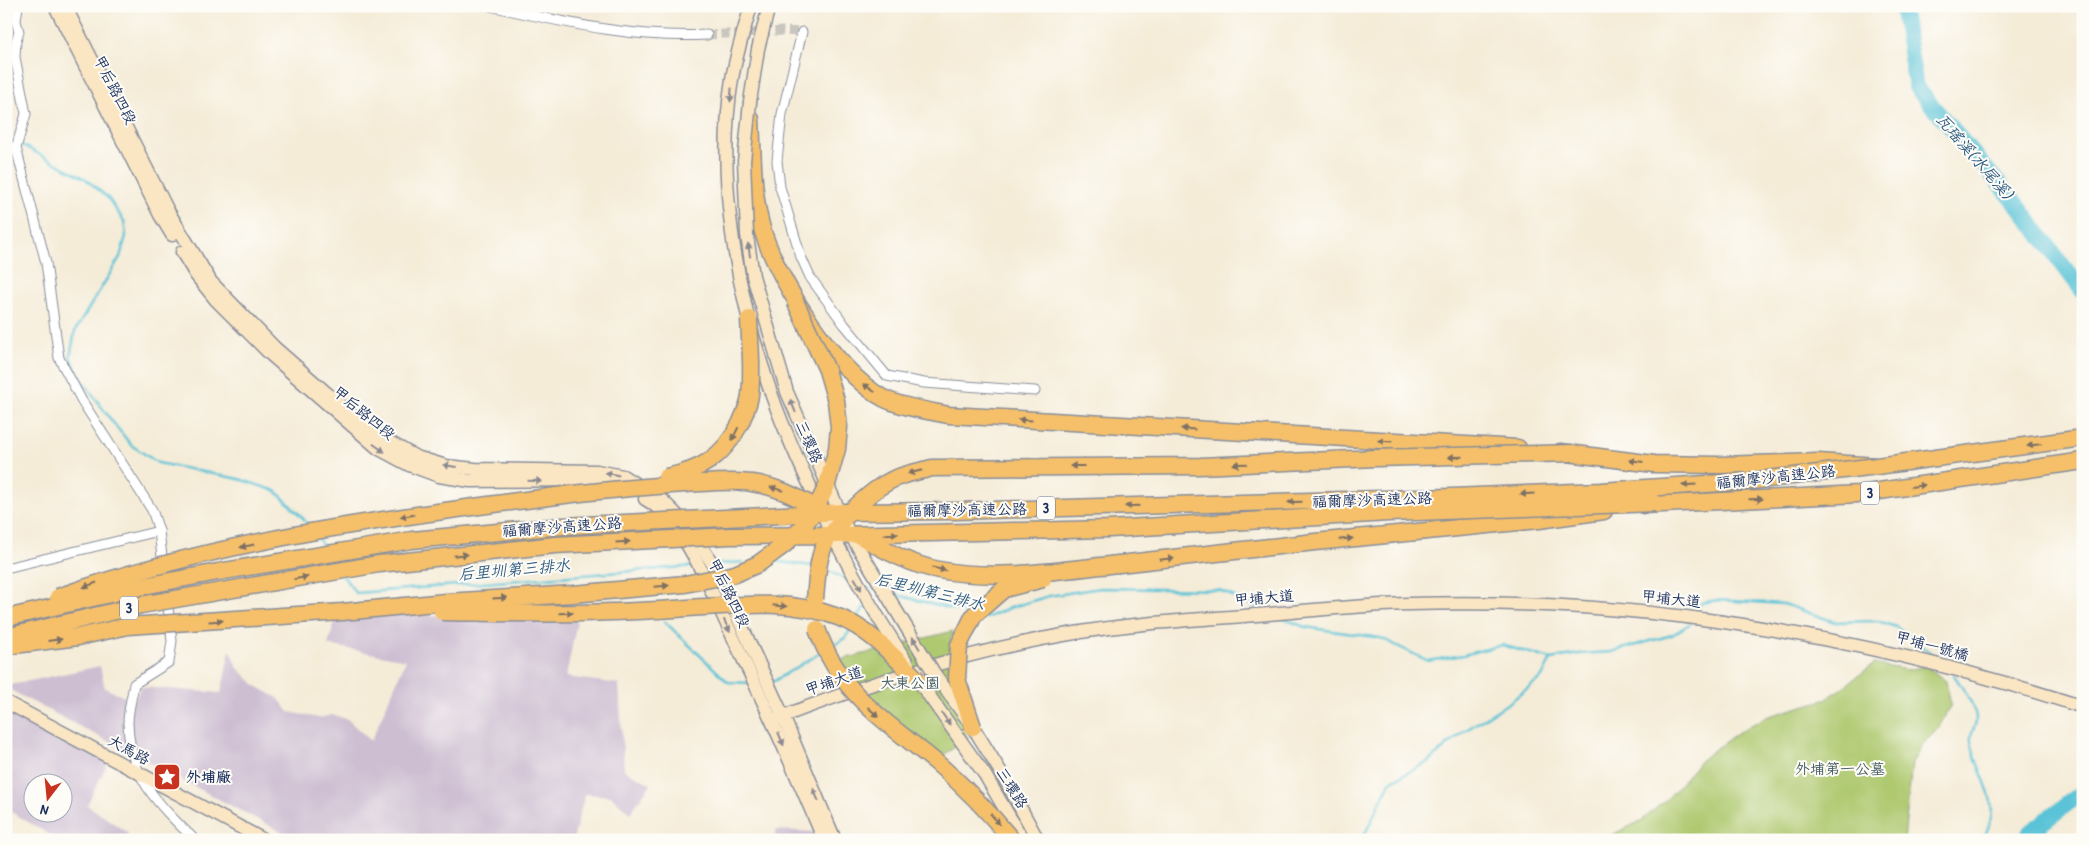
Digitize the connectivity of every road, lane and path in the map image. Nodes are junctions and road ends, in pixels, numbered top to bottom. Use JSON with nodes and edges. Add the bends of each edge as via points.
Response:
{"nodes":[{"id":1,"x":18,"y":6,"type":"edge"},
{"id":2,"x":55,"y":6,"type":"edge"},
{"id":3,"x":65,"y":6,"type":"edge"},
{"id":4,"x":490,"y":6,"type":"edge"},
{"id":5,"x":743,"y":6,"type":"edge"},
{"id":6,"x":751,"y":6,"type":"edge"},
{"id":7,"x":769,"y":6,"type":"edge"},
{"id":8,"x":779,"y":6,"type":"edge"},
{"id":9,"x":802,"y":32,"type":"dead end"},
{"id":10,"x":707,"y":35,"type":"tunnel mouth"},
{"id":11,"x":739,"y":47,"type":"junction"},
{"id":12,"x":758,"y":49,"type":"junction"},
{"id":13,"x":750,"y":102,"type":"junction"},
{"id":14,"x":6,"y":146,"type":"edge"},
{"id":15,"x":16,"y":148,"type":"junction"},
{"id":16,"x":795,"y":302,"type":"junction"},
{"id":17,"x":750,"y":319,"type":"junction"},
{"id":18,"x":1035,"y":391,"type":"dead end"},
{"id":19,"x":2083,"y":438,"type":"edge"},
{"id":20,"x":1573,"y":453,"type":"junction"},
{"id":21,"x":2083,"y":461,"type":"edge"},
{"id":22,"x":1877,"y":466,"type":"junction"},
{"id":23,"x":607,"y":489,"type":"junction"},
{"id":24,"x":1655,"y":503,"type":"junction"},
{"id":25,"x":820,"y":510,"type":"junction"},
{"id":26,"x":847,"y":528,"type":"junction"},
{"id":27,"x":159,"y":531,"type":"junction"},
{"id":28,"x":1118,"y":564,"type":"junction"},
{"id":29,"x":6,"y":568,"type":"edge"},
{"id":30,"x":342,"y":612,"type":"junction"},
{"id":31,"x":6,"y":617,"type":"edge"},
{"id":32,"x":1769,"y":629,"type":"joint"},
{"id":33,"x":6,"y":637,"type":"edge"},
{"id":34,"x":6,"y":646,"type":"edge"},
{"id":35,"x":758,"y":676,"type":"junction"},
{"id":36,"x":918,"y":680,"type":"junction"},
{"id":37,"x":6,"y":702,"type":"edge"},
{"id":38,"x":2083,"y":707,"type":"edge"},
{"id":39,"x":778,"y":718,"type":"junction"},
{"id":40,"x":972,"y":727,"type":"junction"},
{"id":41,"x":141,"y":774,"type":"junction"},
{"id":42,"x":195,"y":840,"type":"edge"},
{"id":43,"x":264,"y":840,"type":"edge"},
{"id":44,"x":824,"y":840,"type":"edge"},
{"id":45,"x":835,"y":840,"type":"edge"},
{"id":46,"x":1012,"y":840,"type":"edge"},
{"id":47,"x":1023,"y":840,"type":"edge"},
{"id":48,"x":1038,"y":840,"type":"edge"}],
"edges":[{"from":1,"to":15,"type":"street","via":[[16,21],[19,32],[15,57],[26,114]]},
{"from":2,"to":35,"type":"street","name":"甲后路四段","one_way":true,"via":[[160,214],[196,276],[236,322],[379,449],[410,466],[439,476],[470,481],[587,480],[622,487],[654,504],[676,529]]},
{"from":35,"to":3,"type":"street","name":"甲后路四段","one_way":true,"via":[[714,566],[688,526],[663,501],[623,476],[596,471],[475,469],[446,466],[416,457],[354,417],[275,348],[216,288],[195,258]]},
{"from":4,"to":10,"type":"street","via":[[559,22],[637,34],[670,37]]},
{"from":5,"to":11,"type":"street"},
{"from":6,"to":11,"type":"street","name":"三環路"},
{"from":7,"to":12,"type":"street","name":"三環路"},
{"from":8,"to":12,"type":"street"},
{"from":9,"to":18,"type":"street","via":[[782,114],[777,161],[780,187],[800,257],[816,285],[887,376],[924,383]]},
{"from":11,"to":17,"type":"street","name":"三環路","one_way":true,"via":[[727,138],[728,180],[733,254]]},
{"from":12,"to":13,"type":"street","name":"三環路"},
{"from":13,"to":16,"type":"highway","bridge":true,"via":[[760,221],[772,257]]},
{"from":26,"to":13,"type":"street","name":"三環路","one_way":true,"bridge":true,"via":[[787,392],[753,276],[747,235],[744,160]]},
{"from":14,"to":15,"type":"street"},
{"from":15,"to":27,"type":"street","via":[[46,263],[59,358],[82,401],[152,510]]},
{"from":20,"to":16,"type":"highway","one_way":true,"bridge":true,"via":[[949,416],[884,398],[862,383],[846,368]]},
{"from":30,"to":16,"type":"highway","one_way":true,"bridge":true,"via":[[685,584],[735,574],[764,560],[803,527],[815,510],[826,488],[837,449],[836,401],[826,370]]},
{"from":17,"to":23,"type":"highway","one_way":true,"bridge":true,"via":[[750,397],[731,442],[714,459],[686,473]]},
{"from":17,"to":25,"type":"street","name":"三環路","bridge":true,"via":[[768,384]]},
{"from":19,"to":22,"type":"highway","name":"福爾摩沙高速公路","number":"3","one_way":true},
{"from":22,"to":20,"type":"highway","one_way":true,"bridge":true,"via":[[1818,462],[1654,464]]},
{"from":20,"to":46,"type":"highway","one_way":true,"bridge":true,"via":[[1200,466],[932,468],[886,482],[844,518],[828,540],[816,581],[817,629],[837,672],[853,693],[876,716],[966,789]]},
{"from":24,"to":21,"type":"highway","name":"福爾摩沙高速公路","number":"3","one_way":true,"via":[[1859,494]]},
{"from":22,"to":31,"type":"highway","name":"福爾摩沙高速公路","number":"3","one_way":true,"bridge":true,"via":[[1751,480],[1571,492],[1299,502],[843,512],[563,526],[412,540],[149,585]]},
{"from":25,"to":23,"type":"highway","one_way":true,"bridge":true,"via":[[782,490],[752,483]]},
{"from":23,"to":31,"type":"highway","one_way":true,"bridge":true,"via":[[351,525],[177,560],[97,583]]},
{"from":28,"to":24,"type":"highway","one_way":true,"bridge":true,"via":[[1539,520]]},
{"from":33,"to":24,"type":"highway","name":"福爾摩沙高速公路","number":"3","one_way":true,"bridge":true,"via":[[141,605],[378,564],[555,545],[730,536],[1109,529],[1390,513]]},
{"from":25,"to":26,"type":"street","bridge":true},
{"from":25,"to":36,"type":"street","name":"三環路","one_way":true,"bridge":true,"via":[[868,602]]},
{"from":26,"to":28,"type":"highway","one_way":true,"bridge":true,"via":[[875,545],[937,570],[1006,573]]},
{"from":40,"to":26,"type":"street","name":"三環路","one_way":true,"bridge":true,"via":[[934,673]]},
{"from":27,"to":29,"type":"street"},
{"from":27,"to":41,"type":"street","via":[[172,641],[170,662],[134,684],[128,722],[131,748]]},
{"from":28,"to":40,"type":"highway","bridge":true,"via":[[1004,589],[974,614],[959,646],[957,679]]},
{"from":34,"to":30,"type":"highway","one_way":true,"bridge":true,"via":[[78,637],[128,626]]},
{"from":30,"to":36,"type":"highway","one_way":true,"bridge":true,"via":[[533,614],[746,604],[793,607],[816,610],[862,629]]},
{"from":32,"to":38,"type":"street","name":"甲埔一號橋","via":[[1900,654]]},
{"from":32,"to":39,"type":"street","name":"甲埔大道","via":[[1599,608],[1515,604],[1409,604],[1262,614],[1110,628],[1022,643],[933,665]]},
{"from":35,"to":39,"type":"street"},
{"from":36,"to":47,"type":"street","name":"三環路","one_way":true,"via":[[985,775]]},
{"from":37,"to":41,"type":"street","name":"大馬路"},
{"from":39,"to":44,"type":"street","one_way":true},
{"from":45,"to":39,"type":"street","one_way":true},
{"from":40,"to":48,"type":"street","name":"三環路"},
{"from":41,"to":42,"type":"street","via":[[162,808]]},
{"from":41,"to":43,"type":"street","name":"大馬路"}]}
